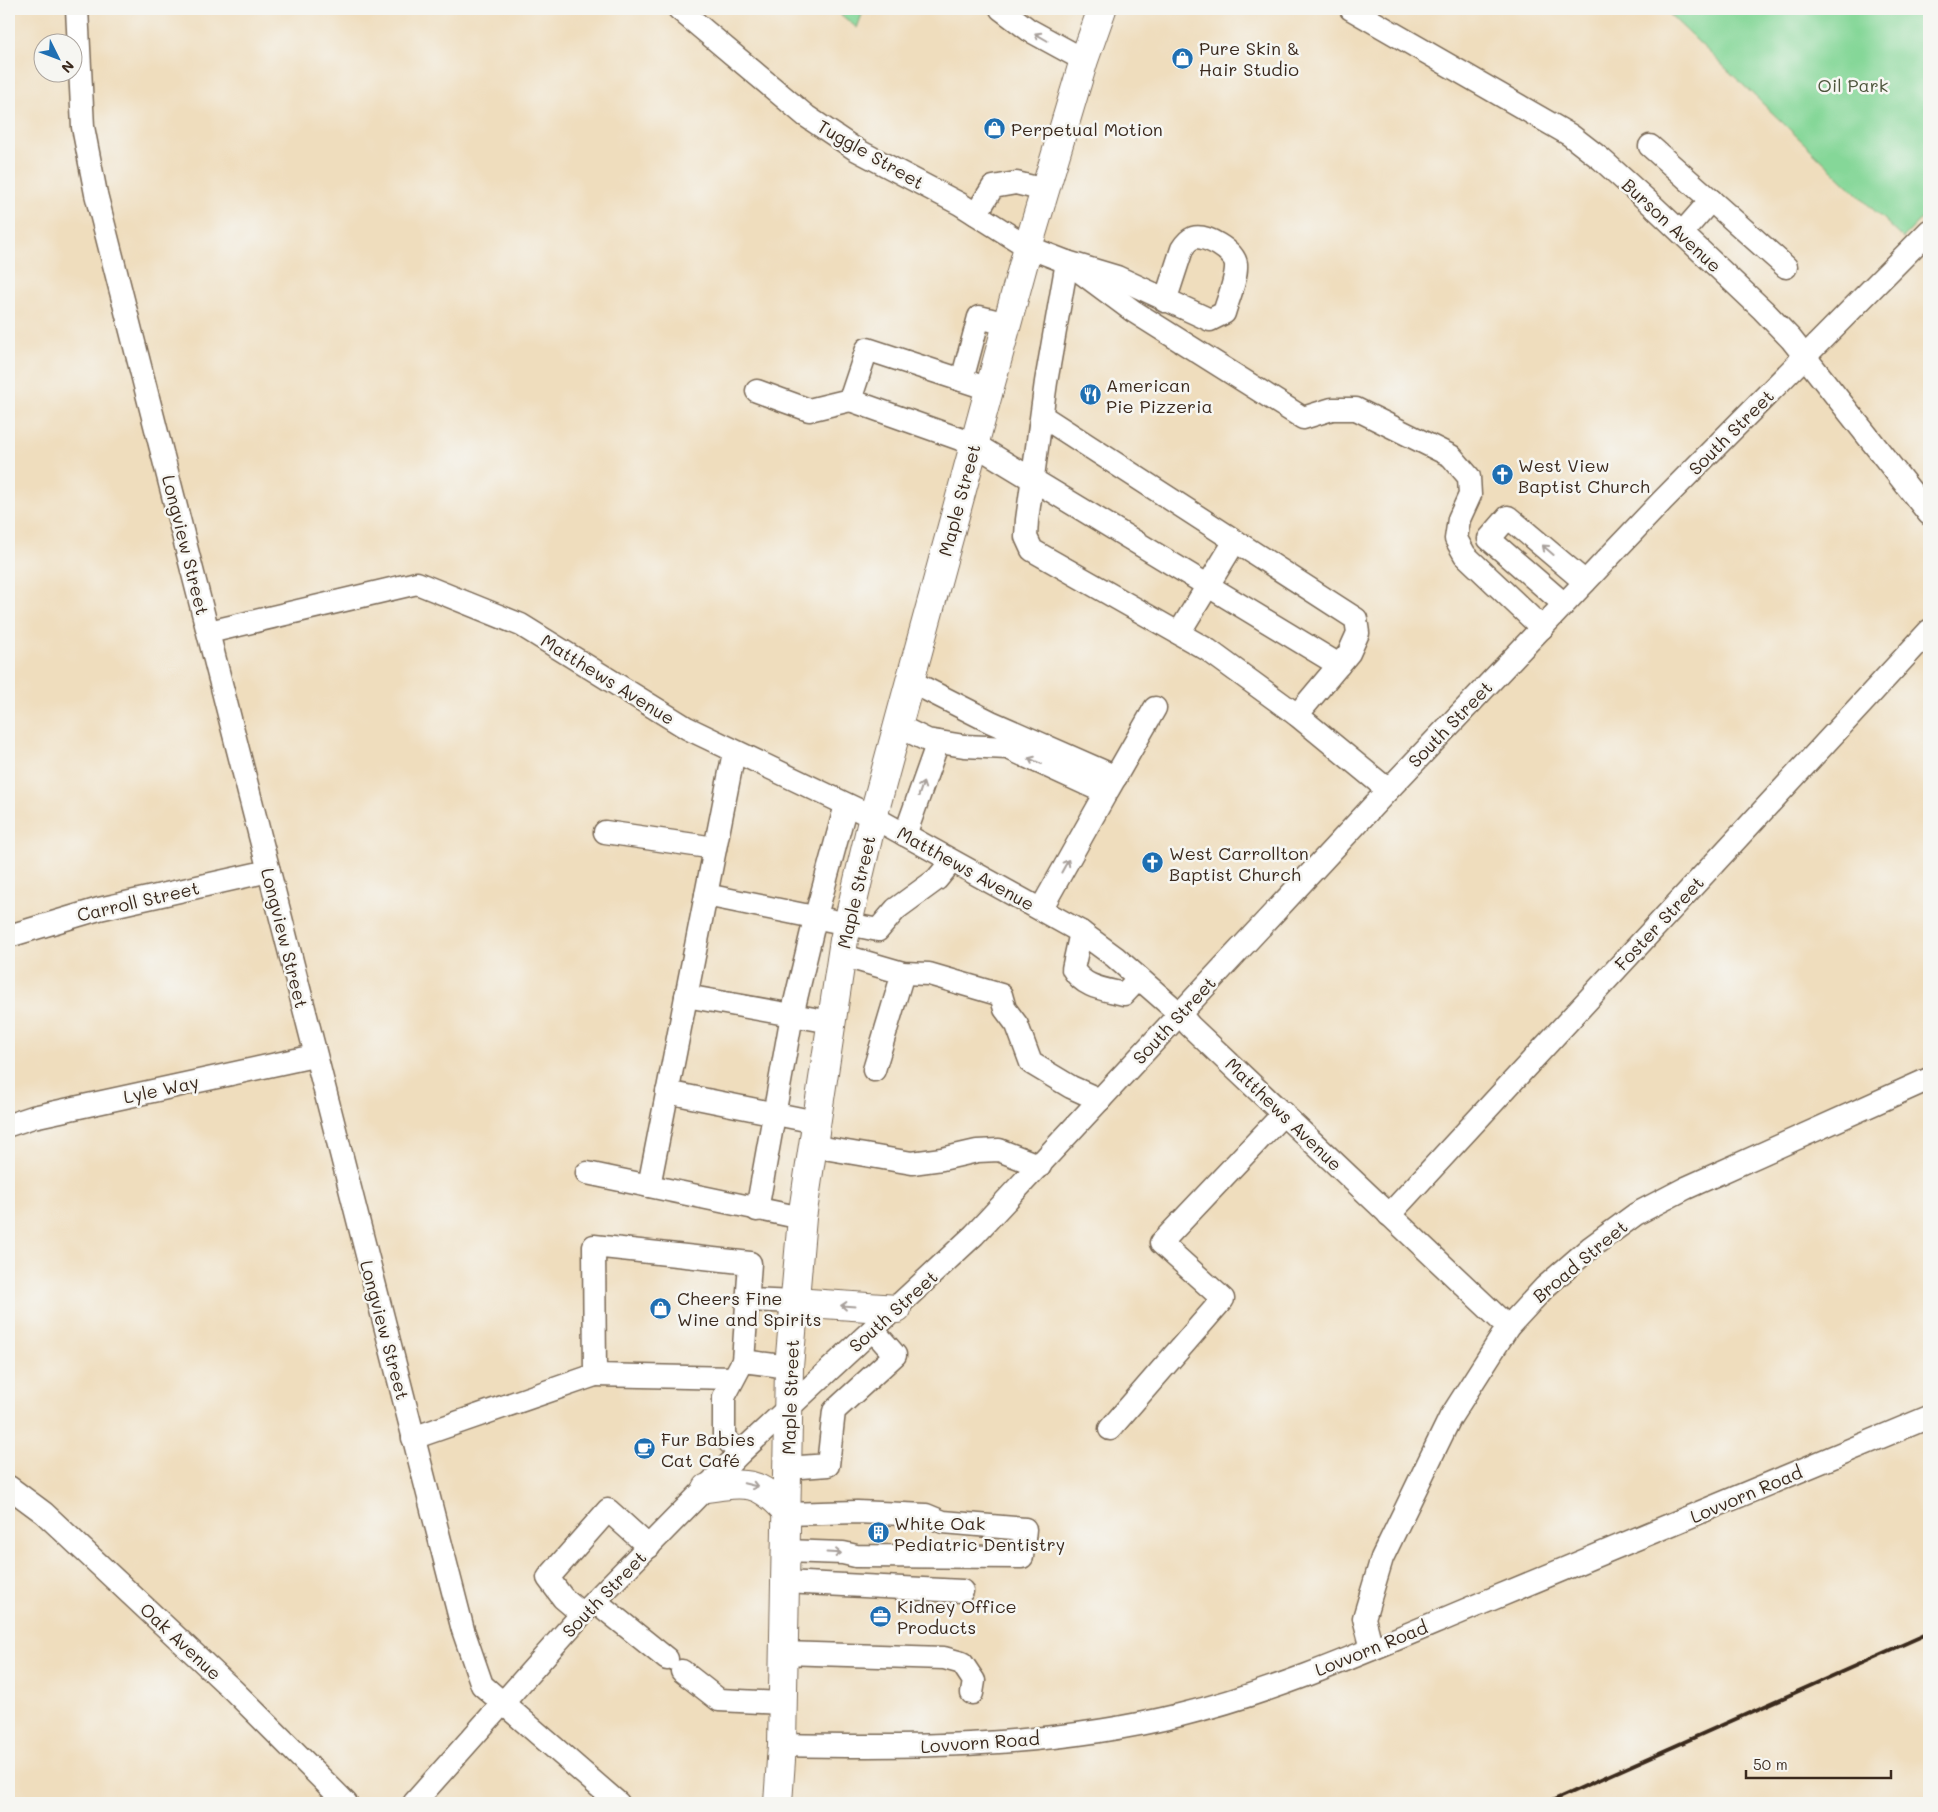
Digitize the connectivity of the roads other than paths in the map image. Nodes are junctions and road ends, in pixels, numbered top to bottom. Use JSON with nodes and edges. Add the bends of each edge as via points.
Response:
{"nodes":[{"id":1,"x":77,"y":9,"type":"edge"},
{"id":2,"x":679,"y":9,"type":"edge"},
{"id":3,"x":1001,"y":9,"type":"edge"},
{"id":4,"x":1102,"y":9,"type":"edge"},
{"id":5,"x":1351,"y":9,"type":"edge"},
{"id":6,"x":1084,"y":60,"type":"junction"},
{"id":7,"x":1650,"y":146,"type":"dead end"},
{"id":8,"x":1045,"y":190,"type":"junction"},
{"id":9,"x":1711,"y":200,"type":"junction"},
{"id":10,"x":976,"y":214,"type":"junction"},
{"id":11,"x":1682,"y":233,"type":"junction"},
{"id":12,"x":1925,"y":243,"type":"edge"},
{"id":13,"x":1028,"y":247,"type":"junction"},
{"id":14,"x":1067,"y":262,"type":"junction"},
{"id":15,"x":1786,"y":267,"type":"dead end"},
{"id":16,"x":1165,"y":301,"type":"dead end"},
{"id":17,"x":1007,"y":324,"type":"junction"},
{"id":18,"x":1805,"y":358,"type":"junction"},
{"id":19,"x":962,"y":380,"type":"junction"},
{"id":20,"x":989,"y":389,"type":"junction"},
{"id":21,"x":757,"y":391,"type":"dead end"},
{"id":22,"x":850,"y":400,"type":"junction"},
{"id":23,"x":1042,"y":416,"type":"junction"},
{"id":24,"x":974,"y":444,"type":"junction"},
{"id":25,"x":1033,"y":478,"type":"junction"},
{"id":26,"x":1929,"y":514,"type":"edge"},
{"id":27,"x":1235,"y":541,"type":"junction"},
{"id":28,"x":1585,"y":582,"type":"junction"},
{"id":29,"x":1208,"y":585,"type":"junction"},
{"id":30,"x":1564,"y":604,"type":"junction"},
{"id":31,"x":1542,"y":628,"type":"junction"},
{"id":32,"x":1929,"y":631,"type":"edge"},
{"id":33,"x":209,"y":632,"type":"junction"},
{"id":34,"x":1179,"y":634,"type":"junction"},
{"id":35,"x":1339,"y":665,"type":"junction"},
{"id":36,"x":910,"y":681,"type":"junction"},
{"id":37,"x":1154,"y":708,"type":"dead end"},
{"id":38,"x":1297,"y":715,"type":"junction"},
{"id":39,"x":898,"y":726,"type":"junction"},
{"id":40,"x":938,"y":742,"type":"junction"},
{"id":41,"x":734,"y":752,"type":"junction"},
{"id":42,"x":1111,"y":785,"type":"junction"},
{"id":43,"x":1388,"y":790,"type":"junction"},
{"id":44,"x":846,"y":804,"type":"junction"},
{"id":45,"x":873,"y":817,"type":"junction"},
{"id":46,"x":605,"y":832,"type":"dead end"},
{"id":47,"x":905,"y":835,"type":"junction"},
{"id":48,"x":715,"y":848,"type":"junction"},
{"id":49,"x":951,"y":862,"type":"junction"},
{"id":50,"x":268,"y":871,"type":"junction"},
{"id":51,"x":706,"y":896,"type":"junction"},
{"id":52,"x":1041,"y":909,"type":"junction"},
{"id":53,"x":815,"y":918,"type":"junction"},
{"id":54,"x":847,"y":925,"type":"junction"},
{"id":55,"x":1081,"y":932,"type":"junction"},
{"id":56,"x":9,"y":936,"type":"edge"},
{"id":57,"x":842,"y":955,"type":"junction"},
{"id":58,"x":903,"y":973,"type":"junction"},
{"id":59,"x":1139,"y":978,"type":"junction"},
{"id":60,"x":686,"y":996,"type":"junction"},
{"id":61,"x":1180,"y":1014,"type":"junction"},
{"id":62,"x":792,"y":1015,"type":"junction"},
{"id":63,"x":831,"y":1022,"type":"junction"},
{"id":64,"x":314,"y":1056,"type":"junction"},
{"id":65,"x":874,"y":1070,"type":"dead end"},
{"id":66,"x":1929,"y":1079,"type":"edge"},
{"id":67,"x":667,"y":1092,"type":"junction"},
{"id":68,"x":1100,"y":1100,"type":"junction"},
{"id":69,"x":1284,"y":1113,"type":"junction"},
{"id":70,"x":774,"y":1114,"type":"junction"},
{"id":71,"x":9,"y":1125,"type":"edge"},
{"id":72,"x":814,"y":1134,"type":"junction"},
{"id":73,"x":1040,"y":1166,"type":"junction"},
{"id":74,"x":587,"y":1173,"type":"dead end"},
{"id":75,"x":648,"y":1186,"type":"junction"},
{"id":76,"x":757,"y":1210,"type":"junction"},
{"id":77,"x":1389,"y":1215,"type":"junction"},
{"id":78,"x":802,"y":1218,"type":"junction"},
{"id":79,"x":748,"y":1300,"type":"junction"},
{"id":80,"x":794,"y":1302,"type":"junction"},
{"id":81,"x":897,"y":1309,"type":"junction"},
{"id":82,"x":1508,"y":1327,"type":"junction"},
{"id":83,"x":873,"y":1330,"type":"junction"},
{"id":84,"x":789,"y":1366,"type":"junction"},
{"id":85,"x":738,"y":1370,"type":"junction"},
{"id":86,"x":596,"y":1375,"type":"junction"},
{"id":87,"x":788,"y":1407,"type":"junction"},
{"id":88,"x":1929,"y":1418,"type":"edge"},
{"id":89,"x":1110,"y":1428,"type":"dead end"},
{"id":90,"x":413,"y":1438,"type":"junction"},
{"id":91,"x":740,"y":1453,"type":"junction"},
{"id":92,"x":787,"y":1468,"type":"junction"},
{"id":93,"x":9,"y":1487,"type":"edge"},
{"id":94,"x":707,"y":1488,"type":"junction"},
{"id":95,"x":786,"y":1512,"type":"junction"},
{"id":96,"x":650,"y":1547,"type":"junction"},
{"id":97,"x":786,"y":1551,"type":"junction"},
{"id":98,"x":785,"y":1582,"type":"junction"},
{"id":99,"x":962,"y":1591,"type":"dead end"},
{"id":100,"x":589,"y":1608,"type":"junction"},
{"id":101,"x":1372,"y":1649,"type":"junction"},
{"id":102,"x":783,"y":1653,"type":"junction"},
{"id":103,"x":972,"y":1693,"type":"dead end"},
{"id":104,"x":503,"y":1703,"type":"junction"},
{"id":105,"x":782,"y":1703,"type":"junction"},
{"id":106,"x":782,"y":1745,"type":"junction"},
{"id":107,"x":346,"y":1803,"type":"edge"},
{"id":108,"x":414,"y":1803,"type":"edge"},
{"id":109,"x":618,"y":1803,"type":"edge"},
{"id":110,"x":778,"y":1803,"type":"edge"}],
"edges":[{"from":1,"to":33,"type":"street","name":"Longview Street","via":[[83,127],[96,194]]},
{"from":2,"to":10,"type":"street","name":"Tuggle Street","via":[[806,116],[855,149]]},
{"from":6,"to":3,"type":"street","one_way":true,"via":[[1029,30]]},
{"from":4,"to":6,"type":"main road","name":"Maple Street"},
{"from":5,"to":11,"type":"street","name":"Burson Avenue","via":[[1570,136],[1601,159]]},
{"from":6,"to":8,"type":"main road","name":"Maple Street"},
{"from":7,"to":9,"type":"street"},
{"from":8,"to":10,"type":"street","via":[[1016,183],[993,186]]},
{"from":8,"to":13,"type":"main road","name":"Maple Street"},
{"from":9,"to":11,"type":"street"},
{"from":9,"to":15,"type":"street"},
{"from":10,"to":13,"type":"street","name":"Tuggle Street"},
{"from":11,"to":18,"type":"street","name":"Burson Avenue","via":[[1763,310]]},
{"from":12,"to":18,"type":"street","name":"South Street"},
{"from":13,"to":14,"type":"street","name":"Tuggle Street"},
{"from":13,"to":17,"type":"main road","name":"Maple Street"},
{"from":14,"to":16,"type":"street","via":[[1117,278]]},
{"from":14,"to":23,"type":"street"},
{"from":14,"to":31,"type":"street","via":[[1133,311],[1303,418],[1332,409],[1356,409],[1451,456],[1469,477],[1470,495],[1459,519],[1456,539],[1465,555]]},
{"from":17,"to":19,"type":"street","via":[[979,317]]},
{"from":17,"to":20,"type":"main road","name":"Maple Street"},
{"from":18,"to":26,"type":"street","name":"Burson Avenue"},
{"from":18,"to":28,"type":"street","name":"South Street"},
{"from":19,"to":20,"type":"street"},
{"from":19,"to":22,"type":"street","via":[[867,349]]},
{"from":20,"to":24,"type":"main road","name":"Maple Street"},
{"from":21,"to":22,"type":"street","via":[[809,410]]},
{"from":22,"to":24,"type":"street"},
{"from":23,"to":25,"type":"street"},
{"from":23,"to":27,"type":"street"},
{"from":24,"to":25,"type":"street"},
{"from":24,"to":36,"type":"main road","name":"Maple Street"},
{"from":25,"to":29,"type":"street"},
{"from":25,"to":34,"type":"street","via":[[1026,537],[1032,550]]},
{"from":27,"to":29,"type":"street"},
{"from":27,"to":35,"type":"street","via":[[1356,619],[1358,633]]},
{"from":28,"to":30,"type":"street","name":"South Street"},
{"from":28,"to":30,"type":"street","one_way":true,"via":[[1508,517],[1488,539]]},
{"from":29,"to":34,"type":"street"},
{"from":29,"to":35,"type":"street"},
{"from":30,"to":31,"type":"street","name":"South Street"},
{"from":31,"to":43,"type":"street","name":"South Street"},
{"from":32,"to":77,"type":"street","name":"Foster Street"},
{"from":33,"to":41,"type":"street","name":"Matthews Avenue","via":[[417,583],[521,624],[687,728]]},
{"from":33,"to":50,"type":"street","name":"Longview Street"},
{"from":34,"to":38,"type":"street","via":[[1208,650]]},
{"from":35,"to":38,"type":"street"},
{"from":36,"to":39,"type":"main road","name":"Maple Street"},
{"from":36,"to":42,"type":"street"},
{"from":37,"to":42,"type":"street"},
{"from":38,"to":43,"type":"street"},
{"from":39,"to":40,"type":"street"},
{"from":39,"to":45,"type":"main road","name":"Maple Street"},
{"from":42,"to":40,"type":"street","one_way":true,"via":[[1008,748]]},
{"from":47,"to":40,"type":"street","one_way":true},
{"from":41,"to":44,"type":"street","name":"Matthews Avenue"},
{"from":41,"to":48,"type":"street"},
{"from":52,"to":42,"type":"street","one_way":true},
{"from":43,"to":61,"type":"street","name":"South Street"},
{"from":44,"to":45,"type":"street","name":"Matthews Avenue"},
{"from":44,"to":53,"type":"street"},
{"from":45,"to":47,"type":"street","name":"Matthews Avenue"},
{"from":45,"to":54,"type":"main road","name":"Maple Street"},
{"from":46,"to":48,"type":"street"},
{"from":47,"to":49,"type":"street","name":"Matthews Avenue"},
{"from":48,"to":51,"type":"street"},
{"from":49,"to":52,"type":"street","name":"Matthews Avenue"},
{"from":49,"to":54,"type":"street","via":[[937,879],[896,909],[878,930]]},
{"from":50,"to":56,"type":"street","name":"Carroll Street","via":[[99,909]]},
{"from":50,"to":64,"type":"street","name":"Longview Street"},
{"from":51,"to":53,"type":"street"},
{"from":51,"to":60,"type":"street"},
{"from":52,"to":55,"type":"street","name":"Matthews Avenue"},
{"from":53,"to":54,"type":"street"},
{"from":53,"to":62,"type":"street"},
{"from":54,"to":57,"type":"main road","name":"Maple Street"},
{"from":55,"to":59,"type":"street","name":"Matthews Avenue"},
{"from":55,"to":59,"type":"street","via":[[1073,970],[1079,979],[1088,986],[1124,994]]},
{"from":57,"to":58,"type":"street"},
{"from":57,"to":63,"type":"main road","name":"Maple Street"},
{"from":58,"to":65,"type":"street"},
{"from":58,"to":68,"type":"street","via":[[929,974],[1001,995],[1005,1009],[1017,1025],[1031,1063]]},
{"from":59,"to":61,"type":"street","name":"Matthews Avenue"},
{"from":60,"to":62,"type":"street"},
{"from":60,"to":67,"type":"street"},
{"from":61,"to":68,"type":"street","name":"South Street"},
{"from":61,"to":69,"type":"street","name":"Matthews Avenue"},
{"from":62,"to":63,"type":"street"},
{"from":62,"to":70,"type":"street"},
{"from":63,"to":72,"type":"main road","name":"Maple Street"},
{"from":64,"to":71,"type":"street","name":"Lyle Way","via":[[33,1117]]},
{"from":64,"to":90,"type":"street","name":"Longview Street"},
{"from":66,"to":82,"type":"street","name":"Broad Street","via":[[1686,1188],[1636,1214],[1545,1287]]},
{"from":67,"to":70,"type":"street"},
{"from":67,"to":75,"type":"street"},
{"from":68,"to":73,"type":"street","name":"South Street"},
{"from":69,"to":77,"type":"street","name":"Matthews Avenue"},
{"from":69,"to":89,"type":"street","via":[[1161,1243],[1223,1299]]},
{"from":70,"to":72,"type":"street"},
{"from":70,"to":76,"type":"street"},
{"from":72,"to":73,"type":"street","via":[[912,1163],[999,1150]]},
{"from":72,"to":78,"type":"main road","name":"Maple Street"},
{"from":73,"to":81,"type":"street","name":"South Street","via":[[974,1236]]},
{"from":74,"to":75,"type":"street"},
{"from":75,"to":76,"type":"street"},
{"from":76,"to":78,"type":"street"},
{"from":77,"to":82,"type":"street","name":"Matthews Avenue"},
{"from":78,"to":80,"type":"main road","name":"Maple Street"},
{"from":79,"to":80,"type":"street"},
{"from":79,"to":85,"type":"street"},
{"from":79,"to":86,"type":"street","via":[[750,1263],[594,1246]]},
{"from":81,"to":80,"type":"main road","one_way":true},
{"from":80,"to":84,"type":"main road","name":"Maple Street"},
{"from":81,"to":83,"type":"street","name":"South Street"},
{"from":82,"to":101,"type":"street","name":"Broad Street","via":[[1450,1418],[1382,1558],[1364,1618]]},
{"from":83,"to":87,"type":"street","name":"South Street"},
{"from":83,"to":92,"type":"street","via":[[895,1355],[834,1410],[828,1465]]},
{"from":84,"to":85,"type":"street"},
{"from":84,"to":87,"type":"main road","name":"Maple Street"},
{"from":85,"to":86,"type":"street"},
{"from":85,"to":91,"type":"street","via":[[724,1397],[724,1437]]},
{"from":86,"to":90,"type":"street"},
{"from":87,"to":91,"type":"street","name":"South Street"},
{"from":87,"to":92,"type":"main road","name":"Maple Street"},
{"from":88,"to":101,"type":"street","name":"Lovvorn Road"},
{"from":90,"to":104,"type":"street","name":"Longview Street","via":[[474,1663],[482,1685]]},
{"from":91,"to":94,"type":"street","name":"South Street"},
{"from":92,"to":95,"type":"main road","name":"Maple Street"},
{"from":93,"to":107,"type":"street","name":"Oak Avenue","via":[[44,1513],[206,1665]]},
{"from":94,"to":95,"type":"main road","one_way":true,"via":[[752,1484],[761,1487]]},
{"from":94,"to":96,"type":"street","name":"South Street"},
{"from":95,"to":97,"type":"main road","name":"Maple Street"},
{"from":97,"to":95,"type":"street","one_way":true,"via":[[856,1556],[1022,1557],[1025,1529],[943,1522],[926,1515]]},
{"from":96,"to":100,"type":"street","name":"South Street"},
{"from":96,"to":100,"type":"street","via":[[608,1510],[548,1578],[563,1598]]},
{"from":97,"to":98,"type":"main road","name":"Maple Street"},
{"from":98,"to":99,"type":"street"},
{"from":98,"to":102,"type":"main road","name":"Maple Street"},
{"from":100,"to":104,"type":"street","name":"South Street"},
{"from":100,"to":105,"type":"street","via":[[675,1665],[719,1700]]},
{"from":101,"to":106,"type":"street","name":"Lovvorn Road","via":[[1262,1692],[1180,1715],[1100,1731],[996,1742],[884,1747]]},
{"from":102,"to":103,"type":"street","via":[[944,1658],[962,1663],[974,1682]]},
{"from":102,"to":105,"type":"main road","name":"Maple Street"},
{"from":104,"to":108,"type":"street","name":"South Street"},
{"from":104,"to":109,"type":"street","name":"Longview Street"},
{"from":105,"to":106,"type":"main road","name":"Maple Street"},
{"from":106,"to":110,"type":"main road","name":"Maple Street"}]}
